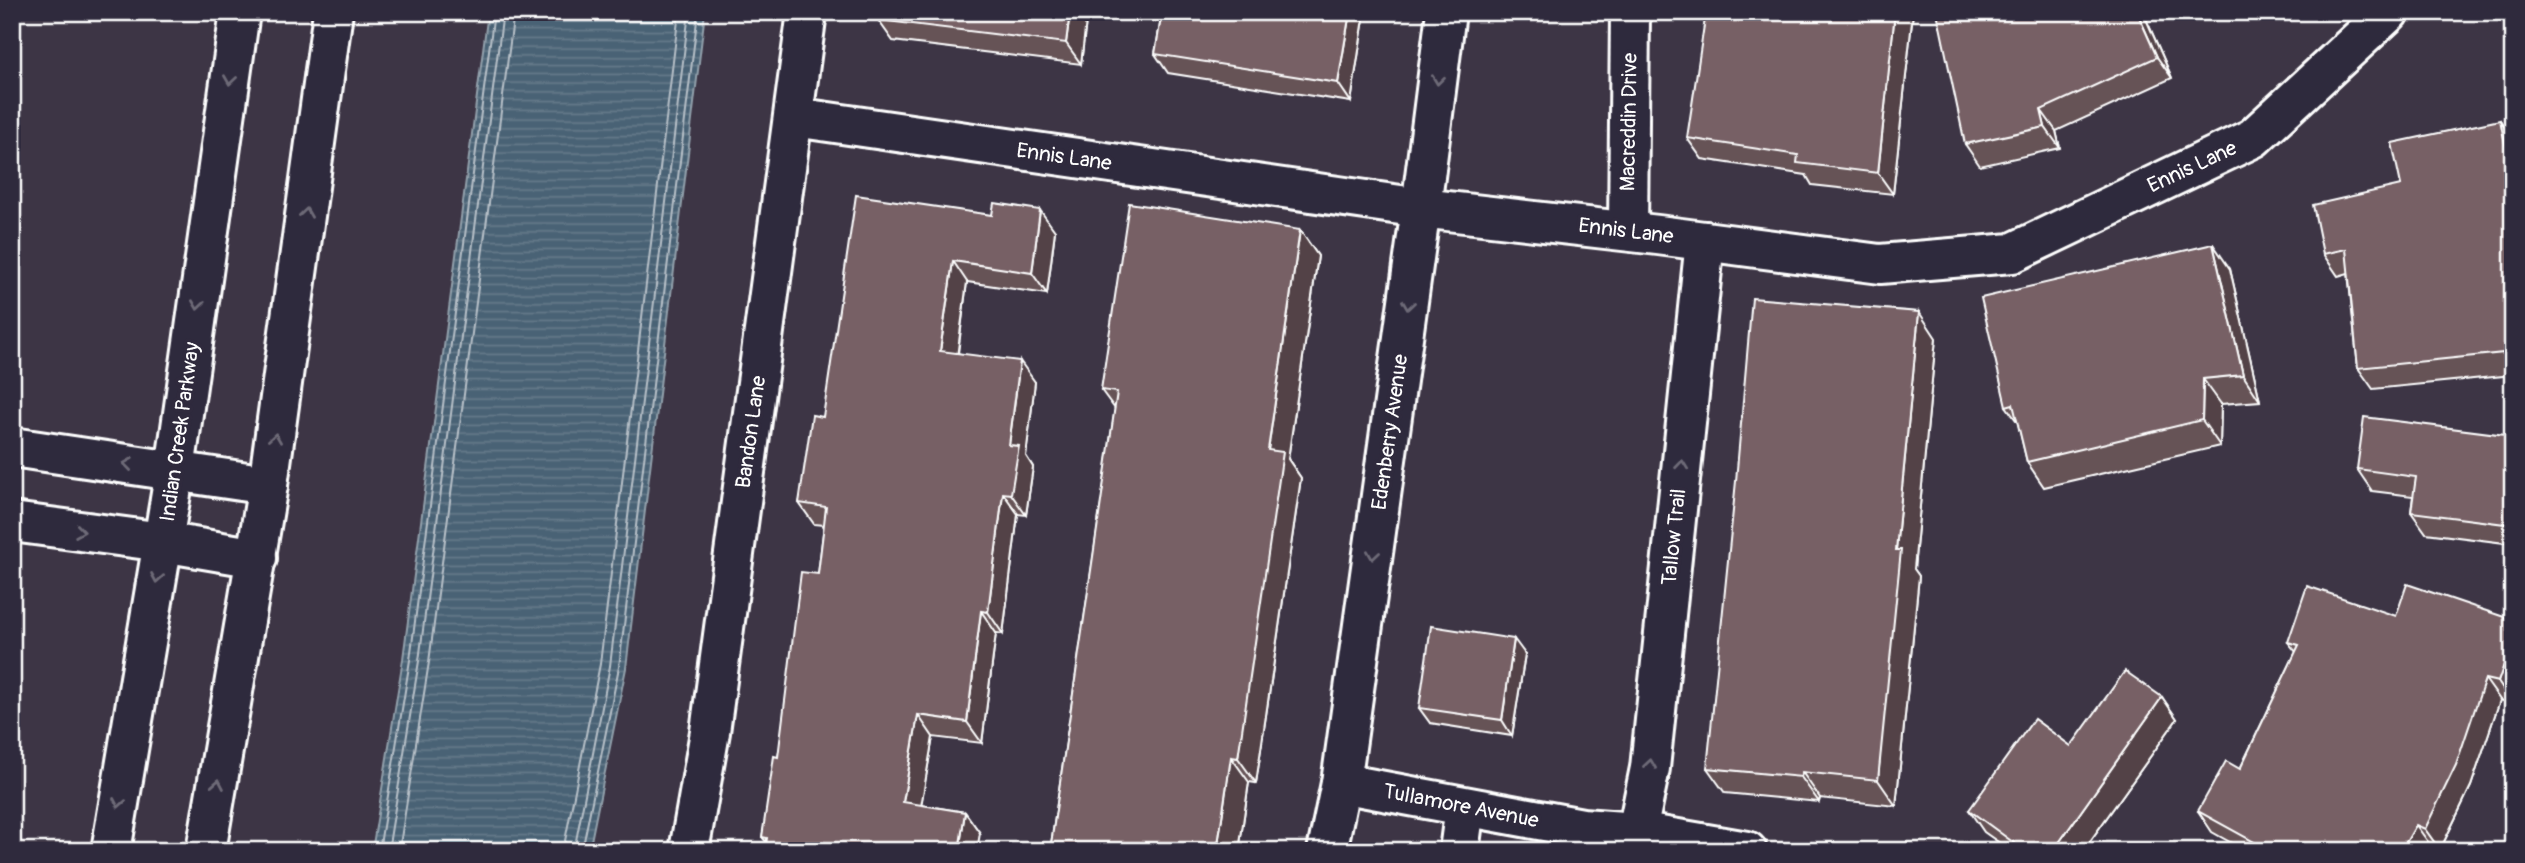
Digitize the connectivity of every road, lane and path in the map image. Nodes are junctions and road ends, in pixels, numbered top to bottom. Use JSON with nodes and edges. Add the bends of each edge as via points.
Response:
{"nodes":[{"id":1,"x":240,"y":12,"type":"edge"},
{"id":2,"x":333,"y":12,"type":"edge"},
{"id":3,"x":807,"y":12,"type":"edge"},
{"id":4,"x":1446,"y":12,"type":"edge"},
{"id":5,"x":1630,"y":12,"type":"edge"},
{"id":6,"x":2389,"y":12,"type":"edge"},
{"id":7,"x":794,"y":117,"type":"junction"},
{"id":8,"x":1422,"y":208,"type":"junction"},
{"id":9,"x":1628,"y":231,"type":"junction"},
{"id":10,"x":1705,"y":241,"type":"junction"},
{"id":11,"x":12,"y":447,"type":"edge"},
{"id":12,"x":175,"y":470,"type":"junction"},
{"id":13,"x":268,"y":485,"type":"junction"},
{"id":14,"x":12,"y":522,"type":"edge"},
{"id":15,"x":163,"y":542,"type":"junction"},
{"id":16,"x":257,"y":558,"type":"junction"},
{"id":17,"x":1341,"y":783,"type":"junction"},
{"id":18,"x":1465,"y":807,"type":"junction"},
{"id":19,"x":1637,"y":832,"type":"junction"},
{"id":20,"x":111,"y":851,"type":"edge"},
{"id":21,"x":206,"y":851,"type":"edge"},
{"id":22,"x":689,"y":851,"type":"edge"},
{"id":23,"x":1327,"y":851,"type":"edge"},
{"id":24,"x":1459,"y":851,"type":"edge"},
{"id":25,"x":1747,"y":851,"type":"edge"}],
"edges":[{"from":1,"to":12,"type":"street","name":"Indian Creek Parkway","one_way":true},
{"from":13,"to":2,"type":"street","one_way":true},
{"from":3,"to":7,"type":"street","name":"Bandon Lane"},
{"from":4,"to":8,"type":"street","name":"Edenberry Avenue","one_way":true},
{"from":5,"to":9,"type":"street","name":"Macreddin Drive"},
{"from":6,"to":10,"type":"street","name":"Ennis Lane","via":[[2253,138],[2012,253],[1880,264]]},
{"from":7,"to":8,"type":"street","name":"Ennis Lane"},
{"from":7,"to":22,"type":"street","name":"Bandon Lane","via":[[710,732]]},
{"from":8,"to":9,"type":"street","name":"Ennis Lane"},
{"from":8,"to":17,"type":"street","name":"Edenberry Avenue","one_way":true},
{"from":9,"to":10,"type":"street","name":"Ennis Lane"},
{"from":19,"to":10,"type":"street","name":"Tallow Trail","one_way":true,"via":[[1650,768]]},
{"from":12,"to":11,"type":"street","one_way":true},
{"from":12,"to":13,"type":"street"},
{"from":12,"to":15,"type":"street","name":"Indian Creek Parkway"},
{"from":13,"to":16,"type":"street"},
{"from":14,"to":15,"type":"street","one_way":true},
{"from":15,"to":16,"type":"street"},
{"from":15,"to":20,"type":"street","name":"Indian Creek Parkway","one_way":true},
{"from":21,"to":16,"type":"street","one_way":true},
{"from":17,"to":18,"type":"street","name":"Tullamore Avenue"},
{"from":17,"to":23,"type":"street","name":"Edenberry Avenue"},
{"from":18,"to":19,"type":"street","name":"Tullamore Avenue","via":[[1582,828]]},
{"from":18,"to":24,"type":"street"},
{"from":19,"to":25,"type":"street","name":"Tullamore Avenue"}]}
